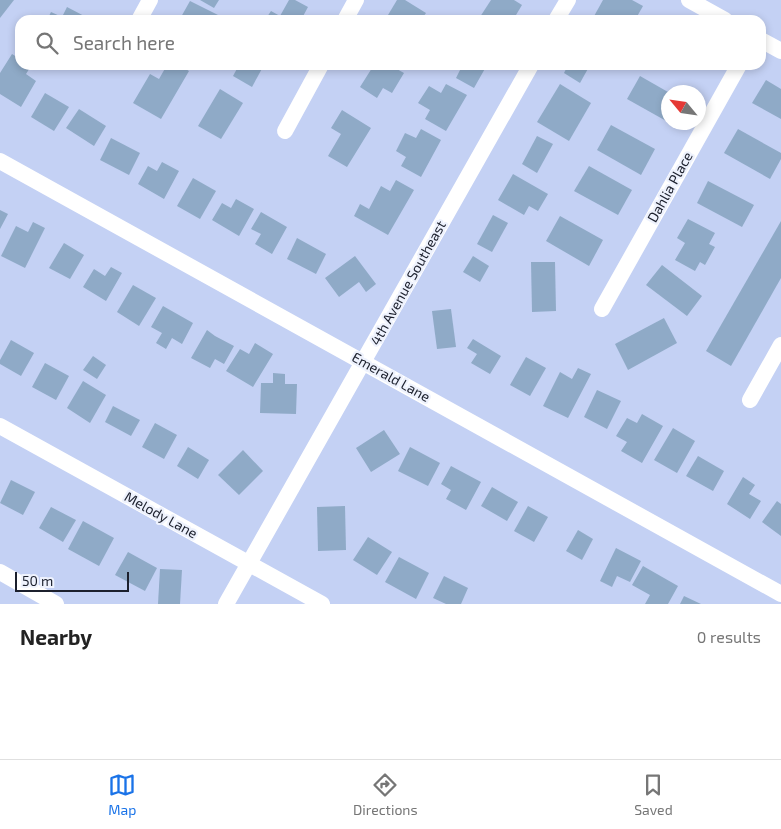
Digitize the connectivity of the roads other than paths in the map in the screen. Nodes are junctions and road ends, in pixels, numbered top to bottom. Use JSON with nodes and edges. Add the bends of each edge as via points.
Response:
{"nodes":[{"id":1,"x":150,"y":0,"type":"edge"},
{"id":2,"x":356,"y":0,"type":"edge"},
{"id":3,"x":568,"y":0,"type":"edge"},
{"id":4,"x":689,"y":0,"type":"edge"},
{"id":5,"x":142,"y":15,"type":"edge"},
{"id":6,"x":348,"y":15,"type":"edge"},
{"id":7,"x":559,"y":15,"type":"edge"},
{"id":8,"x":716,"y":15,"type":"edge"},
{"id":9,"x":766,"y":43,"type":"edge"},
{"id":10,"x":781,"y":51,"type":"edge"},
{"id":11,"x":318,"y":70,"type":"edge"},
{"id":12,"x":528,"y":70,"type":"edge"},
{"id":13,"x":736,"y":70,"type":"edge"},
{"id":14,"x":285,"y":130,"type":"dead end"},
{"id":15,"x":0,"y":162,"type":"edge"},
{"id":16,"x":602,"y":309,"type":"dead end"},
{"id":17,"x":781,"y":345,"type":"edge"},
{"id":18,"x":364,"y":362,"type":"junction"},
{"id":19,"x":750,"y":400,"type":"dead end"},
{"id":20,"x":0,"y":426,"type":"edge"},
{"id":21,"x":248,"y":564,"type":"junction"},
{"id":22,"x":0,"y":572,"type":"edge"},
{"id":23,"x":781,"y":594,"type":"edge"},
{"id":24,"x":56,"y":604,"type":"edge"},
{"id":25,"x":226,"y":604,"type":"edge"},
{"id":26,"x":322,"y":604,"type":"edge"}],
"edges":[{"from":1,"to":5,"type":"street"},
{"from":2,"to":6,"type":"street"},
{"from":3,"to":7,"type":"street"},
{"from":4,"to":8,"type":"street"},
{"from":9,"to":10,"type":"street"},
{"from":11,"to":14,"type":"street"},
{"from":12,"to":18,"type":"street","name":"4th Avenue Southeast"},
{"from":13,"to":16,"type":"street","name":"Dahlia Place"},
{"from":15,"to":18,"type":"street","name":"Emerald Lane"},
{"from":17,"to":19,"type":"street"},
{"from":18,"to":21,"type":"street","name":"4th Avenue Southeast"},
{"from":18,"to":23,"type":"street","name":"Emerald Lane"},
{"from":20,"to":21,"type":"street","name":"Melody Lane"},
{"from":21,"to":25,"type":"street","name":"4th Avenue Southeast"},
{"from":21,"to":26,"type":"street","name":"Melody Lane"},
{"from":22,"to":24,"type":"street"}]}
